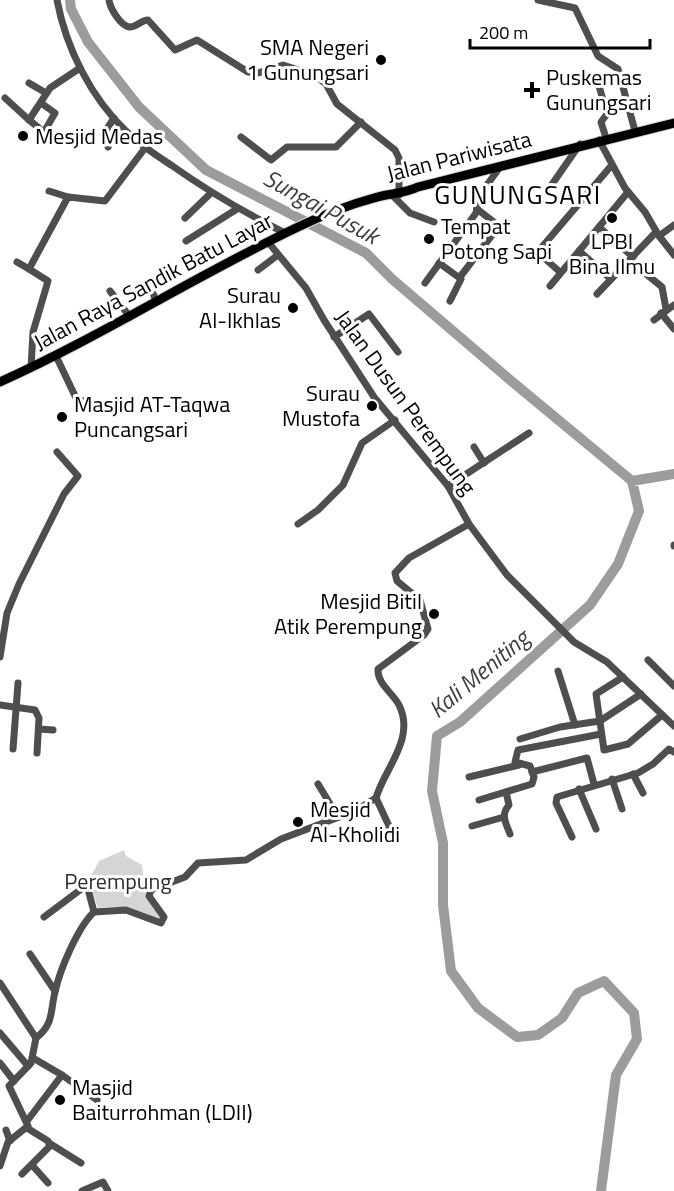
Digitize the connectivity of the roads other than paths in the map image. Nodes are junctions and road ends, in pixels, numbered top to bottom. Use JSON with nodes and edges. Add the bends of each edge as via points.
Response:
{"nodes":[{"id":1,"x":57,"y":0,"type":"edge"},
{"id":2,"x":109,"y":0,"type":"edge"},
{"id":3,"x":538,"y":0,"type":"edge"},
{"id":4,"x":80,"y":68,"type":"junction"},
{"id":5,"x":597,"y":79,"type":"dead end"},
{"id":6,"x":29,"y":83,"type":"dead end"},
{"id":7,"x":46,"y":93,"type":"junction"},
{"id":8,"x":4,"y":98,"type":"dead end"},
{"id":9,"x":41,"y":103,"type":"junction"},
{"id":10,"x":114,"y":118,"type":"junction"},
{"id":11,"x":30,"y":120,"type":"junction"},
{"id":12,"x":362,"y":122,"type":"junction"},
{"id":13,"x":674,"y":123,"type":"edge"},
{"id":14,"x":635,"y":131,"type":"junction"},
{"id":15,"x":241,"y":137,"type":"dead end"},
{"id":16,"x":603,"y":139,"type":"junction"},
{"id":17,"x":580,"y":144,"type":"junction"},
{"id":18,"x":108,"y":147,"type":"dead end"},
{"id":19,"x":145,"y":147,"type":"junction"},
{"id":20,"x":501,"y":165,"type":"junction"},
{"id":21,"x":611,"y":166,"type":"junction"},
{"id":22,"x":49,"y":191,"type":"dead end"},
{"id":23,"x":628,"y":192,"type":"junction"},
{"id":24,"x":211,"y":193,"type":"junction"},
{"id":25,"x":546,"y":193,"type":"dead end"},
{"id":26,"x":395,"y":194,"type":"junction"},
{"id":27,"x":68,"y":197,"type":"junction"},
{"id":28,"x":237,"y":209,"type":"junction"},
{"id":29,"x":477,"y":209,"type":"junction"},
{"id":30,"x":185,"y":219,"type":"dead end"},
{"id":31,"x":434,"y":222,"type":"dead end"},
{"id":32,"x":674,"y":225,"type":"edge"},
{"id":33,"x":499,"y":226,"type":"junction"},
{"id":34,"x":599,"y":227,"type":"junction"},
{"id":35,"x":291,"y":230,"type":"junction"},
{"id":36,"x":506,"y":231,"type":"dead end"},
{"id":37,"x":657,"y":234,"type":"junction"},
{"id":38,"x":186,"y":241,"type":"dead end"},
{"id":39,"x":268,"y":242,"type":"junction"},
{"id":40,"x":579,"y":251,"type":"junction"},
{"id":41,"x":278,"y":255,"type":"junction"},
{"id":42,"x":674,"y":255,"type":"edge"},
{"id":43,"x":633,"y":257,"type":"junction"},
{"id":44,"x":17,"y":262,"type":"dead end"},
{"id":45,"x":440,"y":263,"type":"junction"},
{"id":46,"x":29,"y":269,"type":"junction"},
{"id":47,"x":166,"y":270,"type":"dead end"},
{"id":48,"x":258,"y":270,"type":"dead end"},
{"id":49,"x":560,"y":272,"type":"junction"},
{"id":50,"x":645,"y":273,"type":"dead end"},
{"id":51,"x":459,"y":277,"type":"junction"},
{"id":52,"x":611,"y":279,"type":"junction"},
{"id":53,"x":425,"y":283,"type":"dead end"},
{"id":54,"x":550,"y":285,"type":"dead end"},
{"id":55,"x":110,"y":291,"type":"dead end"},
{"id":56,"x":597,"y":294,"type":"dead end"},
{"id":57,"x":450,"y":301,"type":"dead end"},
{"id":58,"x":156,"y":302,"type":"junction"},
{"id":59,"x":667,"y":309,"type":"edge"},
{"id":60,"x":130,"y":318,"type":"junction"},
{"id":61,"x":654,"y":321,"type":"dead end"},
{"id":62,"x":674,"y":329,"type":"edge"},
{"id":63,"x":334,"y":337,"type":"junction"},
{"id":64,"x":398,"y":352,"type":"dead end"},
{"id":65,"x":56,"y":356,"type":"junction"},
{"id":66,"x":31,"y":368,"type":"junction"},
{"id":67,"x":0,"y":382,"type":"edge"},
{"id":68,"x":84,"y":401,"type":"dead end"},
{"id":69,"x":396,"y":420,"type":"junction"},
{"id":70,"x":529,"y":433,"type":"dead end"},
{"id":71,"x":474,"y":447,"type":"dead end"},
{"id":72,"x":57,"y":452,"type":"dead end"},
{"id":73,"x":484,"y":463,"type":"junction"},
{"id":74,"x":448,"y":486,"type":"junction"},
{"id":75,"x":298,"y":524,"type":"dead end"},
{"id":76,"x":469,"y":524,"type":"junction"},
{"id":77,"x":0,"y":657,"type":"edge"},
{"id":78,"x":648,"y":660,"type":"dead end"},
{"id":79,"x":558,"y":671,"type":"dead end"},
{"id":80,"x":623,"y":676,"type":"junction"},
{"id":81,"x":18,"y":683,"type":"dead end"},
{"id":82,"x":674,"y":686,"type":"edge"},
{"id":83,"x":641,"y":694,"type":"junction"},
{"id":84,"x":0,"y":705,"type":"edge"},
{"id":85,"x":16,"y":707,"type":"junction"},
{"id":86,"x":662,"y":715,"type":"junction"},
{"id":87,"x":600,"y":721,"type":"junction"},
{"id":88,"x":574,"y":725,"type":"junction"},
{"id":89,"x":674,"y":726,"type":"edge"},
{"id":90,"x":39,"y":729,"type":"junction"},
{"id":91,"x":52,"y":730,"type":"dead end"},
{"id":92,"x":601,"y":734,"type":"junction"},
{"id":93,"x":520,"y":739,"type":"dead end"},
{"id":94,"x":13,"y":748,"type":"dead end"},
{"id":95,"x":674,"y":752,"type":"edge"},
{"id":96,"x":38,"y":753,"type":"dead end"},
{"id":97,"x":519,"y":765,"type":"junction"},
{"id":98,"x":532,"y":771,"type":"junction"},
{"id":99,"x":633,"y":774,"type":"junction"},
{"id":100,"x":469,"y":777,"type":"dead end"},
{"id":101,"x":612,"y":779,"type":"junction"},
{"id":102,"x":318,"y":784,"type":"dead end"},
{"id":103,"x":594,"y":784,"type":"junction"},
{"id":104,"x":579,"y":789,"type":"junction"},
{"id":105,"x":506,"y":792,"type":"junction"},
{"id":106,"x":643,"y":793,"type":"dead end"},
{"id":107,"x":376,"y":798,"type":"junction"},
{"id":108,"x":478,"y":800,"type":"dead end"},
{"id":109,"x":622,"y":809,"type":"dead end"},
{"id":110,"x":338,"y":817,"type":"junction"},
{"id":111,"x":504,"y":817,"type":"junction"},
{"id":112,"x":472,"y":826,"type":"dead end"},
{"id":113,"x":596,"y":829,"type":"dead end"},
{"id":114,"x":510,"y":834,"type":"dead end"},
{"id":115,"x":390,"y":837,"type":"dead end"},
{"id":116,"x":572,"y":837,"type":"dead end"},
{"id":117,"x":94,"y":912,"type":"junction"},
{"id":118,"x":44,"y":917,"type":"dead end"},
{"id":119,"x":30,"y":954,"type":"dead end"},
{"id":120,"x":0,"y":983,"type":"edge"},
{"id":121,"x":55,"y":992,"type":"junction"},
{"id":122,"x":0,"y":1033,"type":"edge"},
{"id":123,"x":36,"y":1038,"type":"junction"},
{"id":124,"x":33,"y":1058,"type":"junction"},
{"id":125,"x":0,"y":1063,"type":"edge"},
{"id":126,"x":28,"y":1066,"type":"junction"},
{"id":127,"x":62,"y":1075,"type":"junction"},
{"id":128,"x":12,"y":1083,"type":"junction"},
{"id":129,"x":0,"y":1092,"type":"edge"},
{"id":130,"x":98,"y":1100,"type":"dead end"},
{"id":131,"x":27,"y":1125,"type":"junction"},
{"id":132,"x":6,"y":1130,"type":"dead end"},
{"id":133,"x":10,"y":1141,"type":"junction"},
{"id":134,"x":49,"y":1143,"type":"junction"},
{"id":135,"x":81,"y":1163,"type":"dead end"},
{"id":136,"x":32,"y":1165,"type":"junction"},
{"id":137,"x":0,"y":1166,"type":"edge"},
{"id":138,"x":22,"y":1174,"type":"dead end"},
{"id":139,"x":48,"y":1183,"type":"dead end"},
{"id":140,"x":82,"y":1191,"type":"edge"},
{"id":141,"x":108,"y":1191,"type":"edge"}],
"edges":[{"from":1,"to":4,"type":"street"},
{"from":2,"to":12,"type":"street","via":[[111,9],[126,25],[132,27],[148,20],[174,50],[197,40],[248,72],[258,73],[280,65],[314,75],[326,84],[337,104]]},
{"from":3,"to":14,"type":"street","via":[[576,8],[598,56],[618,69]]},
{"from":4,"to":7,"type":"street"},
{"from":4,"to":10,"type":"street"},
{"from":5,"to":16,"type":"street","via":[[607,114],[601,121]]},
{"from":6,"to":7,"type":"street"},
{"from":7,"to":9,"type":"street"},
{"from":8,"to":11,"type":"street"},
{"from":9,"to":11,"type":"street"},
{"from":9,"to":11,"type":"street","via":[[55,113],[44,132]]},
{"from":10,"to":18,"type":"street","via":[[104,135]]},
{"from":10,"to":19,"type":"street"},
{"from":12,"to":15,"type":"street","via":[[336,147],[287,147],[271,160]]},
{"from":12,"to":26,"type":"street","via":[[398,155]]},
{"from":13,"to":14,"type":"main road","name":"Jalan Pariwisata"},
{"from":14,"to":16,"type":"main road","name":"Jalan Pariwisata"},
{"from":16,"to":17,"type":"main road","name":"Jalan Pariwisata"},
{"from":16,"to":21,"type":"street"},
{"from":17,"to":20,"type":"main road","name":"Jalan Pariwisata"},
{"from":17,"to":25,"type":"street"},
{"from":19,"to":24,"type":"street"},
{"from":19,"to":27,"type":"street","via":[[105,201]]},
{"from":20,"to":26,"type":"main road","name":"Jalan Pariwisata"},
{"from":20,"to":29,"type":"street","via":[[481,193]]},
{"from":21,"to":23,"type":"street"},
{"from":21,"to":49,"type":"street","via":[[542,247],[543,257]]},
{"from":22,"to":27,"type":"street"},
{"from":23,"to":34,"type":"street"},
{"from":23,"to":37,"type":"street"},
{"from":24,"to":28,"type":"street"},
{"from":24,"to":30,"type":"street"},
{"from":26,"to":31,"type":"street","via":[[410,213]]},
{"from":26,"to":35,"type":"main road","name":"Jalan Pariwisata"},
{"from":27,"to":46,"type":"street"},
{"from":28,"to":35,"type":"street"},
{"from":28,"to":38,"type":"street"},
{"from":29,"to":33,"type":"street"},
{"from":29,"to":45,"type":"street"},
{"from":32,"to":37,"type":"street"},
{"from":33,"to":36,"type":"street"},
{"from":33,"to":51,"type":"street"},
{"from":34,"to":40,"type":"street"},
{"from":34,"to":43,"type":"street"},
{"from":35,"to":39,"type":"main road","name":"Jalan Raya Sandik Batu Layar"},
{"from":37,"to":42,"type":"street"},
{"from":37,"to":43,"type":"street"},
{"from":39,"to":41,"type":"street","name":"Jalan Dusun Perempung"},
{"from":39,"to":58,"type":"main road","name":"Jalan Raya Sandik Batu Layar"},
{"from":40,"to":49,"type":"street"},
{"from":40,"to":52,"type":"street"},
{"from":41,"to":48,"type":"street"},
{"from":41,"to":63,"type":"street","name":"Jalan Dusun Perempung","via":[[307,289]]},
{"from":43,"to":52,"type":"street"},
{"from":44,"to":46,"type":"street"},
{"from":45,"to":51,"type":"street"},
{"from":45,"to":53,"type":"street"},
{"from":46,"to":66,"type":"street","via":[[48,280],[33,332]]},
{"from":47,"to":58,"type":"street","via":[[150,284]]},
{"from":49,"to":54,"type":"street"},
{"from":50,"to":59,"type":"street","via":[[662,287]]},
{"from":51,"to":57,"type":"street"},
{"from":52,"to":56,"type":"street"},
{"from":55,"to":60,"type":"street"},
{"from":58,"to":60,"type":"main road","name":"Jalan Raya Sandik Batu Layar"},
{"from":59,"to":61,"type":"street"},
{"from":59,"to":62,"type":"street"},
{"from":60,"to":65,"type":"main road","name":"Jalan Raya Sandik Batu Layar"},
{"from":63,"to":64,"type":"street","via":[[369,314]]},
{"from":63,"to":69,"type":"street","name":"Jalan Dusun Perempung","via":[[380,406]]},
{"from":65,"to":66,"type":"main road","name":"Jalan Raya Sandik Batu Layar"},
{"from":65,"to":68,"type":"street","via":[[77,400]]},
{"from":66,"to":67,"type":"main road","name":"Jalan Raya Sandik Batu Layar"},
{"from":69,"to":74,"type":"street","name":"Jalan Dusun Perempung"},
{"from":69,"to":75,"type":"street","via":[[362,443],[343,485]]},
{"from":70,"to":73,"type":"street"},
{"from":71,"to":73,"type":"street"},
{"from":72,"to":77,"type":"street","via":[[78,476],[64,494],[19,584],[7,613]]},
{"from":73,"to":74,"type":"street"},
{"from":74,"to":76,"type":"street","name":"Jalan Dusun Perempung"},
{"from":76,"to":80,"type":"street","via":[[507,575],[574,642]]},
{"from":76,"to":107,"type":"street","name":"Jalan Dusun Perempung","via":[[413,555],[395,572],[396,580],[420,600],[428,629],[378,669],[379,678],[399,705],[404,726],[397,754]]},
{"from":78,"to":82,"type":"street"},
{"from":79,"to":88,"type":"street"},
{"from":80,"to":83,"type":"street"},
{"from":80,"to":87,"type":"street","via":[[596,694]]},
{"from":81,"to":85,"type":"street"},
{"from":83,"to":86,"type":"street"},
{"from":83,"to":87,"type":"street"},
{"from":84,"to":85,"type":"street"},
{"from":85,"to":90,"type":"street","via":[[35,710]]},
{"from":85,"to":94,"type":"street"},
{"from":86,"to":89,"type":"street"},
{"from":86,"to":92,"type":"street","via":[[628,744],[603,749]]},
{"from":87,"to":88,"type":"street"},
{"from":87,"to":92,"type":"street"},
{"from":88,"to":93,"type":"street"},
{"from":90,"to":91,"type":"street"},
{"from":90,"to":96,"type":"street"},
{"from":92,"to":97,"type":"street","via":[[518,750],[514,762]]},
{"from":95,"to":99,"type":"street","via":[[669,749],[653,764]]},
{"from":97,"to":98,"type":"street","via":[[528,765]]},
{"from":97,"to":100,"type":"street"},
{"from":98,"to":103,"type":"street","via":[[585,758],[591,762]]},
{"from":98,"to":105,"type":"street","via":[[532,784]]},
{"from":99,"to":101,"type":"street"},
{"from":99,"to":106,"type":"street"},
{"from":101,"to":103,"type":"street"},
{"from":101,"to":109,"type":"street"},
{"from":102,"to":110,"type":"street"},
{"from":103,"to":104,"type":"street"},
{"from":104,"to":113,"type":"street"},
{"from":104,"to":116,"type":"street","via":[[555,800]]},
{"from":105,"to":108,"type":"street"},
{"from":105,"to":111,"type":"street","via":[[509,805]]},
{"from":107,"to":110,"type":"street"},
{"from":107,"to":115,"type":"street"},
{"from":110,"to":117,"type":"street","via":[[281,839],[246,860],[197,863],[185,877],[151,889],[149,897],[164,918],[161,923],[126,910]]},
{"from":111,"to":112,"type":"street"},
{"from":111,"to":114,"type":"street"},
{"from":117,"to":118,"type":"street","via":[[84,887]]},
{"from":117,"to":121,"type":"street","via":[[82,925]]},
{"from":119,"to":121,"type":"street"},
{"from":120,"to":123,"type":"street"},
{"from":121,"to":123,"type":"street","via":[[50,1023]]},
{"from":122,"to":126,"type":"street"},
{"from":123,"to":124,"type":"street"},
{"from":124,"to":126,"type":"street"},
{"from":124,"to":127,"type":"street"},
{"from":125,"to":128,"type":"street"},
{"from":126,"to":128,"type":"street"},
{"from":127,"to":130,"type":"street"},
{"from":127,"to":131,"type":"street"},
{"from":128,"to":129,"type":"street"},
{"from":128,"to":131,"type":"street"},
{"from":131,"to":133,"type":"street"},
{"from":131,"to":134,"type":"street"},
{"from":132,"to":133,"type":"street"},
{"from":133,"to":137,"type":"street"},
{"from":134,"to":135,"type":"street"},
{"from":134,"to":136,"type":"street"},
{"from":136,"to":138,"type":"street"},
{"from":136,"to":139,"type":"street"},
{"from":140,"to":141,"type":"street","via":[[103,1182]]}]}
